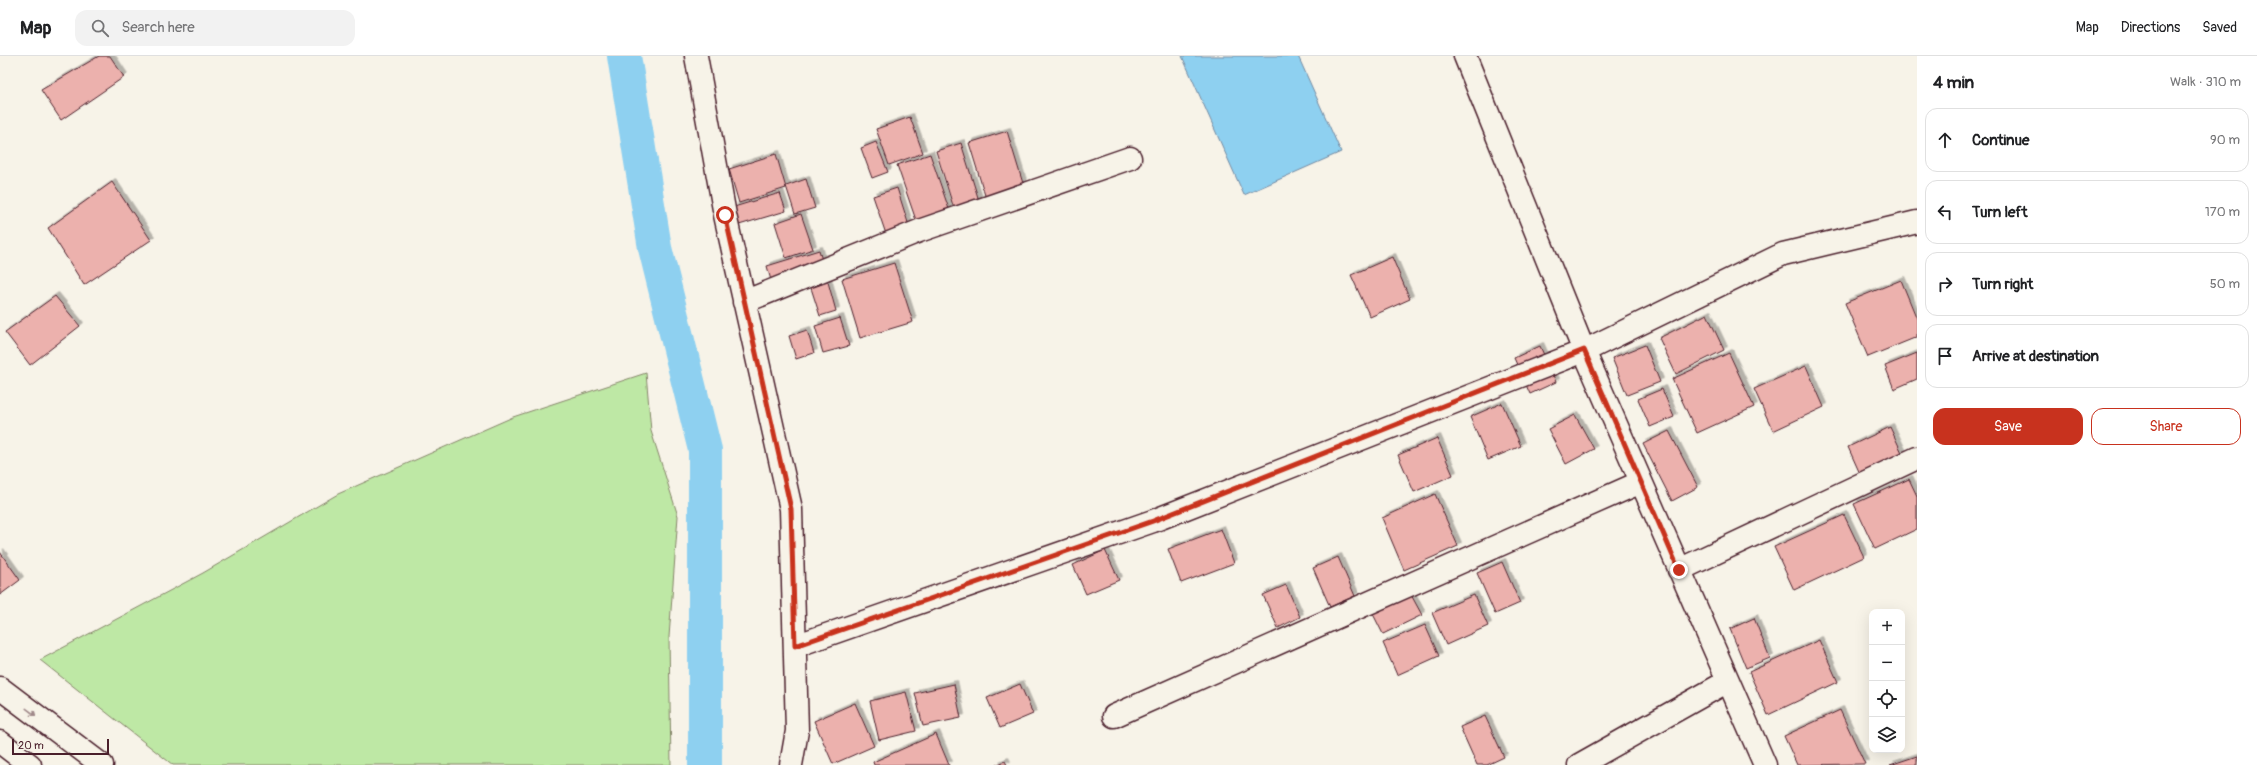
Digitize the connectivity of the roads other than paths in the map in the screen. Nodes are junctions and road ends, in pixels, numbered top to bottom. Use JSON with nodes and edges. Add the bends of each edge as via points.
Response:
{"nodes":[{"id":1,"x":696,"y":56,"type":"edge"},
{"id":2,"x":1465,"y":56,"type":"edge"},
{"id":3,"x":1130,"y":158,"type":"dead end"},
{"id":4,"x":1917,"y":222,"type":"edge"},
{"id":5,"x":744,"y":302,"type":"junction"},
{"id":6,"x":1584,"y":350,"type":"junction"},
{"id":7,"x":1917,"y":458,"type":"edge"},
{"id":8,"x":1641,"y":482,"type":"junction"},
{"id":9,"x":1679,"y":570,"type":"junction"},
{"id":10,"x":795,"y":646,"type":"junction"},
{"id":11,"x":1728,"y":681,"type":"junction"},
{"id":12,"x":0,"y":688,"type":"edge"},
{"id":13,"x":1114,"y":716,"type":"dead end"},
{"id":14,"x":0,"y":742,"type":"edge"},
{"id":15,"x":30,"y":765,"type":"edge"},
{"id":16,"x":102,"y":765,"type":"edge"},
{"id":17,"x":791,"y":765,"type":"edge"},
{"id":18,"x":1579,"y":765,"type":"edge"},
{"id":19,"x":1765,"y":765,"type":"edge"}],
"edges":[{"from":1,"to":5,"type":"street"},
{"from":2,"to":6,"type":"street"},
{"from":3,"to":5,"type":"street","via":[[919,231]]},
{"from":4,"to":6,"type":"street","via":[[1783,254]]},
{"from":5,"to":10,"type":"street","via":[[791,509]]},
{"from":6,"to":8,"type":"street"},
{"from":6,"to":10,"type":"street","via":[[1153,521]]},
{"from":7,"to":9,"type":"street"},
{"from":8,"to":9,"type":"street"},
{"from":8,"to":13,"type":"street"},
{"from":9,"to":11,"type":"street"},
{"from":10,"to":17,"type":"street","via":[[797,732]]},
{"from":11,"to":18,"type":"street"},
{"from":11,"to":19,"type":"street"},
{"from":12,"to":16,"type":"street","one_way":true},
{"from":14,"to":15,"type":"street"}]}
